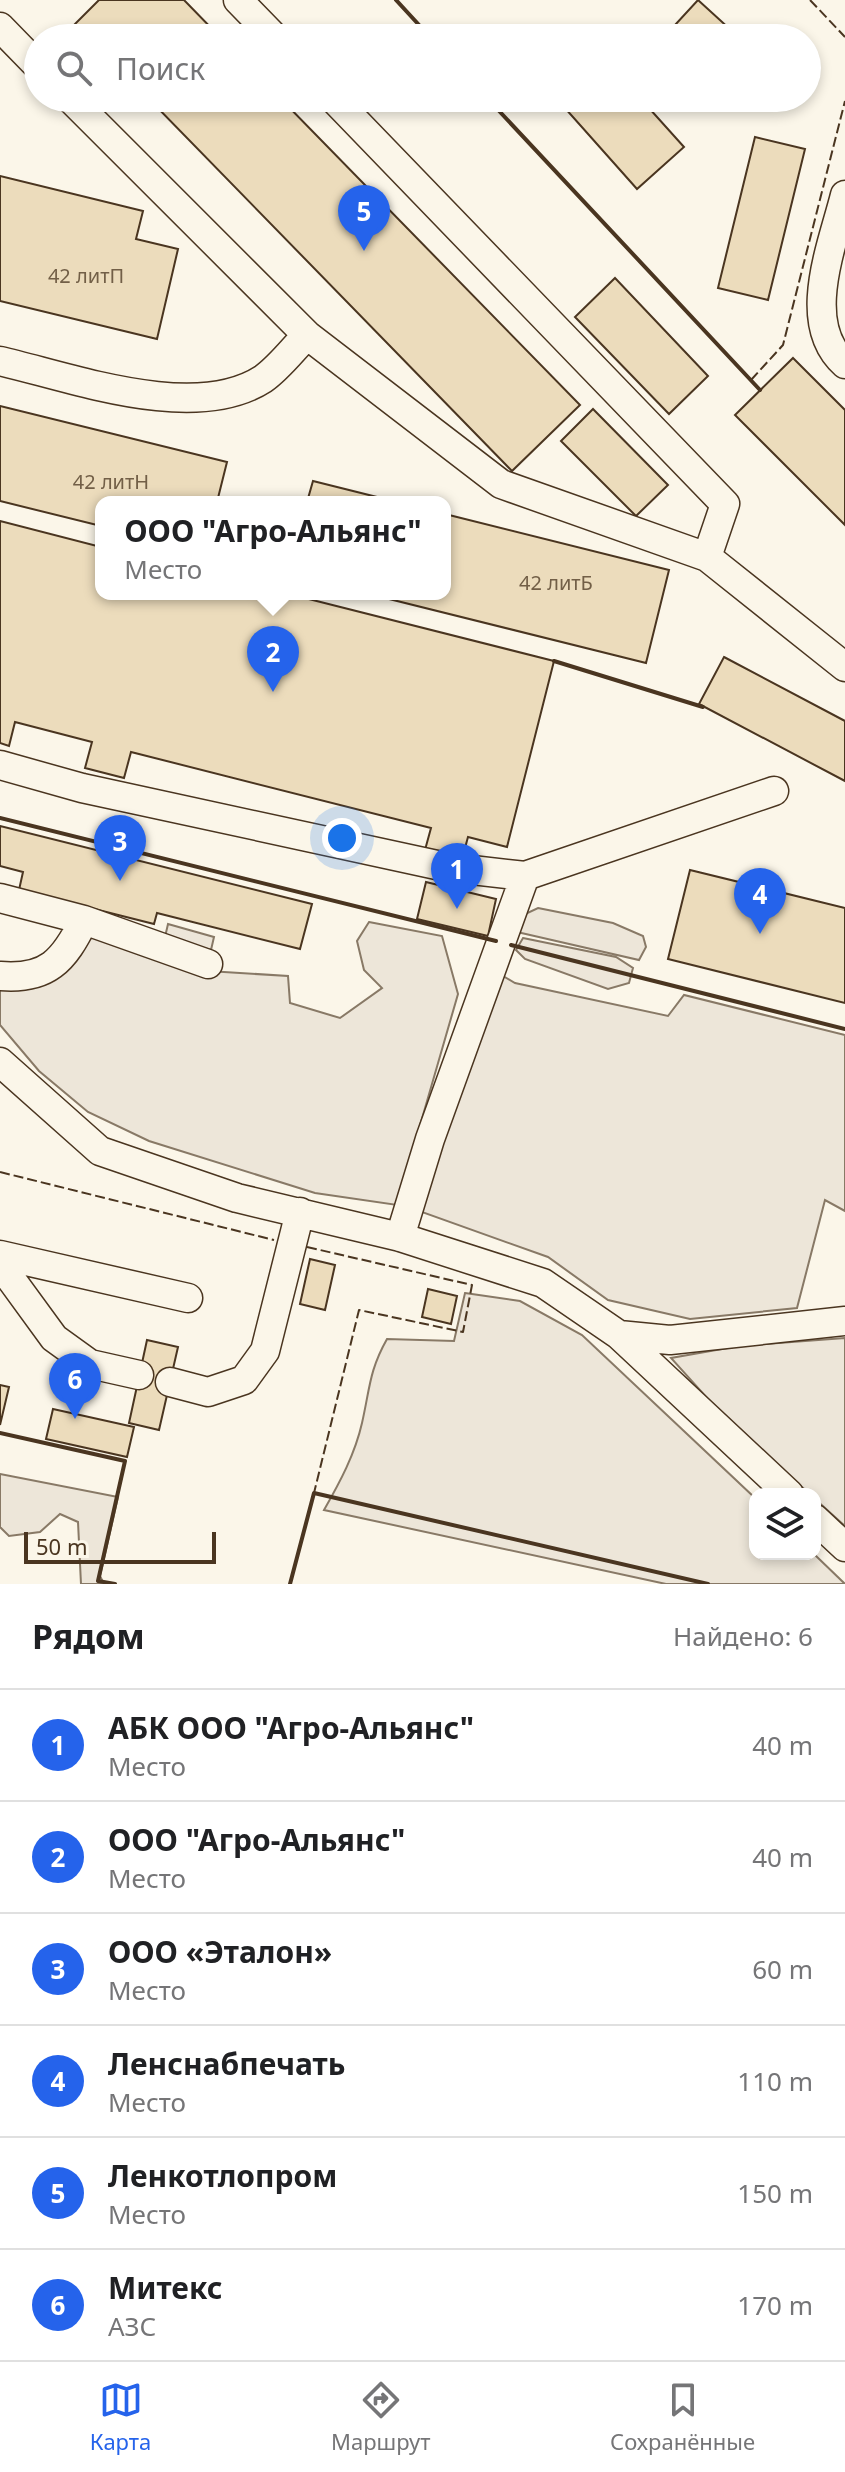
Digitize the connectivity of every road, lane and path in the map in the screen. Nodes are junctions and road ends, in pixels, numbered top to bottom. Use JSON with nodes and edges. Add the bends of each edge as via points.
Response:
{"nodes":[{"id":1,"x":238,"y":0,"type":"edge"},
{"id":2,"x":261,"y":24,"type":"edge"},
{"id":3,"x":0,"y":27,"type":"edge"},
{"id":4,"x":24,"y":52,"type":"edge"},
{"id":5,"x":84,"y":112,"type":"edge"},
{"id":6,"x":347,"y":112,"type":"edge"},
{"id":7,"x":845,"y":195,"type":"edge"},
{"id":8,"x":307,"y":335,"type":"junction"},
{"id":9,"x":0,"y":361,"type":"edge"},
{"id":10,"x":845,"y":364,"type":"edge"},
{"id":11,"x":707,"y":557,"type":"junction"},
{"id":12,"x":845,"y":667,"type":"edge"},
{"id":13,"x":0,"y":765,"type":"edge"},
{"id":14,"x":774,"y":791,"type":"dead end"},
{"id":15,"x":525,"y":876,"type":"junction"},
{"id":16,"x":0,"y":898,"type":"edge"},
{"id":17,"x":84,"y":920,"type":"junction"},
{"id":18,"x":208,"y":964,"type":"dead end"},
{"id":19,"x":0,"y":976,"type":"edge"},
{"id":20,"x":0,"y":1062,"type":"edge"},
{"id":21,"x":300,"y":1212,"type":"junction"},
{"id":22,"x":400,"y":1237,"type":"junction"},
{"id":23,"x":0,"y":1255,"type":"edge"},
{"id":24,"x":0,"y":1264,"type":"edge"},
{"id":25,"x":188,"y":1298,"type":"dead end"},
{"id":26,"x":845,"y":1321,"type":"edge"},
{"id":27,"x":619,"y":1335,"type":"junction"},
{"id":28,"x":139,"y":1375,"type":"dead end"},
{"id":29,"x":170,"y":1382,"type":"dead end"},
{"id":30,"x":783,"y":1488,"type":"edge"},
{"id":31,"x":821,"y":1525,"type":"edge"},
{"id":32,"x":845,"y":1547,"type":"edge"}],
"edges":[{"from":1,"to":2,"type":"street"},
{"from":3,"to":4,"type":"street"},
{"from":5,"to":8,"type":"street"},
{"from":6,"to":11,"type":"street","via":[[725,504]]},
{"from":7,"to":10,"type":"street","via":[[823,283],[822,325]]},
{"from":8,"to":9,"type":"street","via":[[263,379],[209,398],[156,397]]},
{"from":8,"to":11,"type":"street","via":[[501,484]]},
{"from":11,"to":12,"type":"street"},
{"from":13,"to":15,"type":"street","via":[[82,788],[446,867]]},
{"from":14,"to":15,"type":"street"},
{"from":15,"to":22,"type":"street"},
{"from":16,"to":17,"type":"street"},
{"from":17,"to":18,"type":"street"},
{"from":17,"to":19,"type":"street","via":[[70,950],[43,974]]},
{"from":20,"to":21,"type":"street","via":[[100,1151],[237,1198]]},
{"from":21,"to":22,"type":"street"},
{"from":21,"to":29,"type":"street","via":[[265,1351],[244,1380],[208,1392]]},
{"from":22,"to":27,"type":"street","via":[[543,1283]]},
{"from":23,"to":25,"type":"street"},
{"from":24,"to":28,"type":"street","via":[[54,1338],[90,1364]]},
{"from":26,"to":27,"type":"street","via":[[670,1340]]},
{"from":27,"to":30,"type":"street"},
{"from":31,"to":32,"type":"street"}]}
